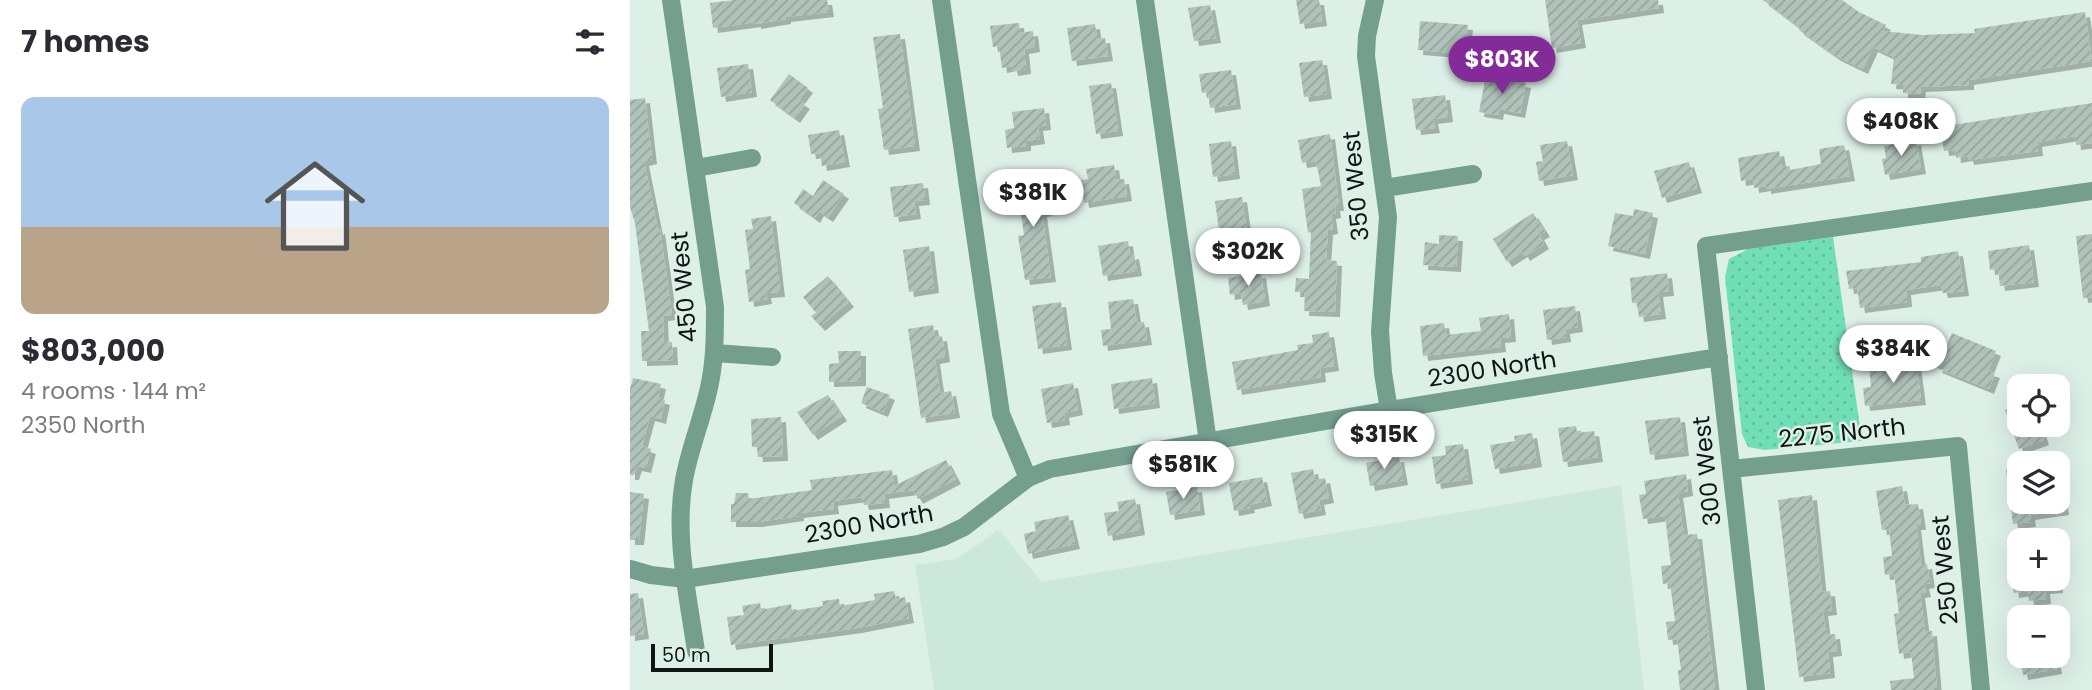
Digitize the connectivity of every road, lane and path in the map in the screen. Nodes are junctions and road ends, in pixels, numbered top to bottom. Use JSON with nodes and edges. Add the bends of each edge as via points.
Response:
{"nodes":[{"id":1,"x":671,"y":0,"type":"edge"},
{"id":2,"x":941,"y":0,"type":"edge"},
{"id":3,"x":1145,"y":0,"type":"edge"},
{"id":4,"x":1375,"y":0,"type":"edge"},
{"id":5,"x":752,"y":158,"type":"dead end"},
{"id":6,"x":696,"y":168,"type":"junction"},
{"id":7,"x":1473,"y":174,"type":"dead end"},
{"id":8,"x":1385,"y":188,"type":"junction"},
{"id":9,"x":2092,"y":191,"type":"edge"},
{"id":10,"x":715,"y":353,"type":"junction"},
{"id":11,"x":772,"y":357,"type":"dead end"},
{"id":12,"x":1719,"y":357,"type":"junction"},
{"id":13,"x":1389,"y":410,"type":"junction"},
{"id":14,"x":1208,"y":442,"type":"junction"},
{"id":15,"x":1958,"y":446,"type":"joint"},
{"id":16,"x":1731,"y":469,"type":"junction"},
{"id":17,"x":1028,"y":478,"type":"junction"},
{"id":18,"x":630,"y":569,"type":"edge"},
{"id":19,"x":685,"y":579,"type":"junction"},
{"id":20,"x":696,"y":651,"type":"dead end"},
{"id":21,"x":1756,"y":690,"type":"edge"},
{"id":22,"x":1981,"y":690,"type":"edge"}],
"edges":[{"from":1,"to":6,"type":"street","name":"450 West"},
{"from":2,"to":17,"type":"street","via":[[1001,414]]},
{"from":3,"to":14,"type":"street"},
{"from":4,"to":8,"type":"street","name":"350 West","via":[[1366,56]]},
{"from":5,"to":6,"type":"street"},
{"from":6,"to":10,"type":"street","name":"450 West","via":[[715,307]]},
{"from":7,"to":8,"type":"street"},
{"from":8,"to":13,"type":"street","name":"350 West","via":[[1387,247],[1380,331]]},
{"from":9,"to":12,"type":"street","name":"300 West","via":[[1706,246]]},
{"from":10,"to":11,"type":"street"},
{"from":10,"to":19,"type":"street","name":"450 West","via":[[684,480]]},
{"from":12,"to":13,"type":"street","name":"2300 North"},
{"from":12,"to":16,"type":"street","name":"300 West"},
{"from":13,"to":14,"type":"street","name":"2300 North"},
{"from":14,"to":17,"type":"street","name":"2300 North","via":[[1073,464]]},
{"from":15,"to":16,"type":"street","name":"2275 North"},
{"from":15,"to":22,"type":"street","name":"250 West"},
{"from":16,"to":21,"type":"street","name":"300 West"},
{"from":17,"to":19,"type":"street","name":"2300 North","via":[[964,527],[943,537]]},
{"from":18,"to":19,"type":"street","name":"2300 North"},
{"from":19,"to":20,"type":"street","name":"450 West"}]}
